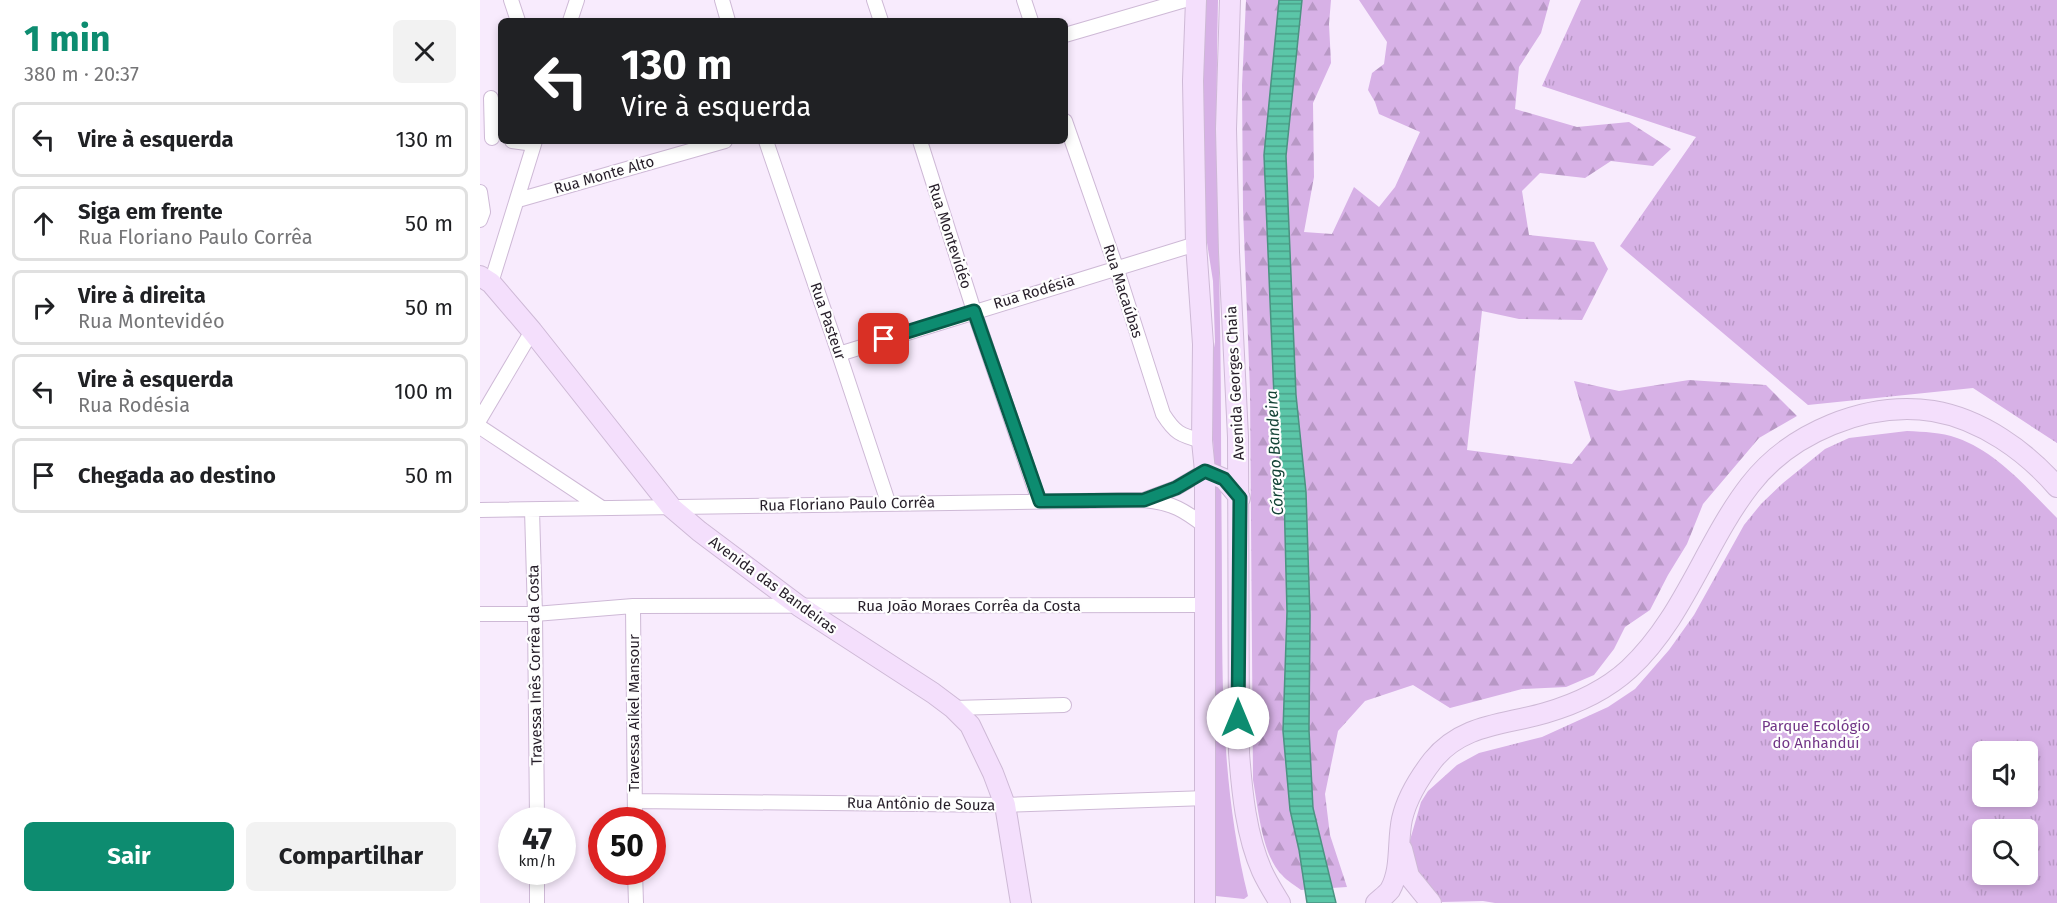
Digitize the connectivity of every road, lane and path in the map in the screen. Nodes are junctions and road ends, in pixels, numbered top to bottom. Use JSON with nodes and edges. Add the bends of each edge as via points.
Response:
{"nodes":[{"id":1,"x":511,"y":0,"type":"edge"},
{"id":2,"x":576,"y":0,"type":"edge"},
{"id":3,"x":722,"y":0,"type":"edge"},
{"id":4,"x":874,"y":0,"type":"edge"},
{"id":5,"x":1024,"y":0,"type":"edge"},
{"id":6,"x":1185,"y":0,"type":"edge"},
{"id":7,"x":1196,"y":0,"type":"edge"},
{"id":8,"x":1230,"y":0,"type":"edge"},
{"id":9,"x":517,"y":18,"type":"edge"},
{"id":10,"x":571,"y":18,"type":"edge"},
{"id":11,"x":727,"y":18,"type":"edge"},
{"id":12,"x":880,"y":18,"type":"edge"},
{"id":13,"x":1030,"y":18,"type":"edge"},
{"id":14,"x":1068,"y":34,"type":"edge"},
{"id":15,"x":491,"y":98,"type":"dead end"},
{"id":16,"x":1068,"y":130,"type":"edge"},
{"id":17,"x":491,"y":138,"type":"edge"},
{"id":18,"x":533,"y":144,"type":"edge"},
{"id":19,"x":714,"y":144,"type":"edge"},
{"id":20,"x":767,"y":144,"type":"edge"},
{"id":21,"x":921,"y":144,"type":"edge"},
{"id":22,"x":480,"y":192,"type":"edge"},
{"id":23,"x":518,"y":200,"type":"junction"},
{"id":24,"x":481,"y":218,"type":"edge"},
{"id":25,"x":1196,"y":244,"type":"junction"},
{"id":26,"x":1116,"y":267,"type":"junction"},
{"id":27,"x":486,"y":279,"type":"edge"},
{"id":28,"x":974,"y":311,"type":"junction"},
{"id":29,"x":532,"y":331,"type":"junction"},
{"id":30,"x":1203,"y":344,"type":"junction"},
{"id":31,"x":839,"y":354,"type":"junction"},
{"id":32,"x":1233,"y":354,"type":"junction"},
{"id":33,"x":480,"y":419,"type":"edge"},
{"id":34,"x":480,"y":427,"type":"edge"},
{"id":35,"x":1202,"y":441,"type":"junction"},
{"id":36,"x":1205,"y":471,"type":"junction"},
{"id":37,"x":2057,"y":487,"type":"edge"},
{"id":38,"x":1240,"y":498,"type":"junction"},
{"id":39,"x":1144,"y":500,"type":"junction"},
{"id":40,"x":1040,"y":501,"type":"junction"},
{"id":41,"x":888,"y":502,"type":"junction"},
{"id":42,"x":602,"y":508,"type":"junction"},
{"id":43,"x":672,"y":508,"type":"junction"},
{"id":44,"x":480,"y":510,"type":"edge"},
{"id":45,"x":532,"y":510,"type":"junction"},
{"id":46,"x":1206,"y":527,"type":"junction"},
{"id":47,"x":1206,"y":605,"type":"junction"},
{"id":48,"x":633,"y":606,"type":"junction"},
{"id":49,"x":798,"y":606,"type":"junction"},
{"id":50,"x":480,"y":614,"type":"edge"},
{"id":51,"x":535,"y":614,"type":"junction"},
{"id":52,"x":1064,"y":705,"type":"dead end"},
{"id":53,"x":952,"y":708,"type":"junction"},
{"id":54,"x":1207,"y":798,"type":"junction"},
{"id":55,"x":635,"y":801,"type":"junction"},
{"id":56,"x":1005,"y":805,"type":"junction"},
{"id":57,"x":537,"y":807,"type":"edge"},
{"id":58,"x":635,"y":807,"type":"edge"},
{"id":59,"x":1400,"y":841,"type":"junction"},
{"id":60,"x":537,"y":885,"type":"edge"},
{"id":61,"x":636,"y":885,"type":"edge"},
{"id":62,"x":537,"y":903,"type":"edge"},
{"id":63,"x":636,"y":903,"type":"edge"},
{"id":64,"x":1021,"y":903,"type":"edge"},
{"id":65,"x":1205,"y":903,"type":"edge"},
{"id":66,"x":1280,"y":903,"type":"edge"},
{"id":67,"x":1376,"y":903,"type":"edge"},
{"id":68,"x":1431,"y":903,"type":"edge"}],
"edges":[{"from":1,"to":9,"type":"street"},
{"from":2,"to":10,"type":"street"},
{"from":3,"to":11,"type":"street"},
{"from":4,"to":12,"type":"street"},
{"from":5,"to":13,"type":"street"},
{"from":6,"to":14,"type":"street"},
{"from":7,"to":25,"type":"main road","name":"Avenida Georges Chaia"},
{"from":8,"to":32,"type":"main road","name":"Avenida Georges Chaia","via":[[1226,129]]},
{"from":15,"to":17,"type":"street"},
{"from":16,"to":26,"type":"street","name":"Rua Macaúbas"},
{"from":18,"to":23,"type":"street"},
{"from":19,"to":23,"type":"street","name":"Rua Monte Alto"},
{"from":20,"to":31,"type":"street","name":"Rua Pasteur"},
{"from":21,"to":28,"type":"street","name":"Rua Montevidéo"},
{"from":22,"to":24,"type":"street"},
{"from":23,"to":27,"type":"street"},
{"from":25,"to":26,"type":"street","name":"Rua Rodésia"},
{"from":25,"to":30,"type":"main road","name":"Avenida Georges Chaia"},
{"from":26,"to":28,"type":"street","name":"Rua Rodésia"},
{"from":26,"to":35,"type":"street","name":"Rua Macaúbas","via":[[1163,414],[1181,436]]},
{"from":27,"to":29,"type":"main road","name":"Avenida das Bandeiras"},
{"from":28,"to":31,"type":"street","name":"Rua Rodésia"},
{"from":28,"to":40,"type":"street","name":"Rua Montevidéo"},
{"from":29,"to":33,"type":"street"},
{"from":29,"to":43,"type":"main road","name":"Avenida das Bandeiras"},
{"from":30,"to":32,"type":"main road","via":[[1218,356]]},
{"from":30,"to":35,"type":"main road","name":"Avenida Georges Chaia"},
{"from":31,"to":41,"type":"street","name":"Rua Pasteur"},
{"from":32,"to":38,"type":"main road","name":"Avenida Georges Chaia"},
{"from":34,"to":42,"type":"street"},
{"from":35,"to":36,"type":"main road","name":"Avenida Georges Chaia"},
{"from":36,"to":38,"type":"main road","via":[[1224,479]]},
{"from":36,"to":39,"type":"street"},
{"from":36,"to":46,"type":"main road","name":"Avenida Georges Chaia"},
{"from":37,"to":59,"type":"main road","via":[[2022,453],[1994,433],[1934,411],[1876,413],[1821,429],[1792,445],[1749,486],[1659,635],[1629,669],[1574,704],[1479,728],[1456,740],[1435,757],[1410,796]]},
{"from":38,"to":66,"type":"main road","name":"Avenida Georges Chaia","via":[[1238,718],[1242,791],[1254,850]]},
{"from":39,"to":40,"type":"street","name":"Rua Floriano Paulo Corrêa"},
{"from":39,"to":46,"type":"street","name":"Rua Floriano Paulo Corrêa","via":[[1166,502]]},
{"from":40,"to":41,"type":"street","name":"Rua Floriano Paulo Corrêa"},
{"from":41,"to":43,"type":"street","name":"Rua Floriano Paulo Corrêa"},
{"from":42,"to":43,"type":"street","name":"Rua Floriano Paulo Corrêa"},
{"from":42,"to":45,"type":"street","name":"Rua Floriano Paulo Corrêa"},
{"from":43,"to":49,"type":"main road","name":"Avenida das Bandeiras"},
{"from":44,"to":45,"type":"street","name":"Rua Floriano Paulo Corrêa"},
{"from":45,"to":51,"type":"street","name":"Travessa Inês Corrêa da Costa"},
{"from":46,"to":47,"type":"main road","name":"Avenida Georges Chaia"},
{"from":47,"to":49,"type":"street","name":"Rua João Moraes Corrêa da Costa"},
{"from":47,"to":54,"type":"main road","name":"Avenida Georges Chaia"},
{"from":48,"to":49,"type":"street","name":"Rua João Moraes Corrêa da Costa"},
{"from":48,"to":51,"type":"street","name":"Rua João Moraes Corrêa da Costa"},
{"from":48,"to":55,"type":"street","name":"Travessa Aikel Mansour"},
{"from":49,"to":53,"type":"main road","name":"Avenida das Bandeiras"},
{"from":50,"to":51,"type":"street","name":"Rua João Moraes Corrêa da Costa"},
{"from":51,"to":57,"type":"street","name":"Travessa Inês Corrêa da Costa"},
{"from":52,"to":53,"type":"street"},
{"from":53,"to":56,"type":"main road","name":"Avenida das Bandeiras","via":[[970,725]]},
{"from":54,"to":56,"type":"street","name":"Rua Antônio de Souza"},
{"from":54,"to":65,"type":"main road","name":"Avenida Georges Chaia"},
{"from":55,"to":56,"type":"street","name":"Rua Antônio de Souza"},
{"from":55,"to":58,"type":"street","name":"Travessa Aikel Mansour"},
{"from":56,"to":64,"type":"main road","name":"Avenida das Bandeiras"},
{"from":59,"to":67,"type":"main road","via":[[1398,865],[1389,890]]},
{"from":59,"to":68,"type":"main road","via":[[1409,876]]},
{"from":60,"to":62,"type":"street"},
{"from":61,"to":63,"type":"street"}]}
